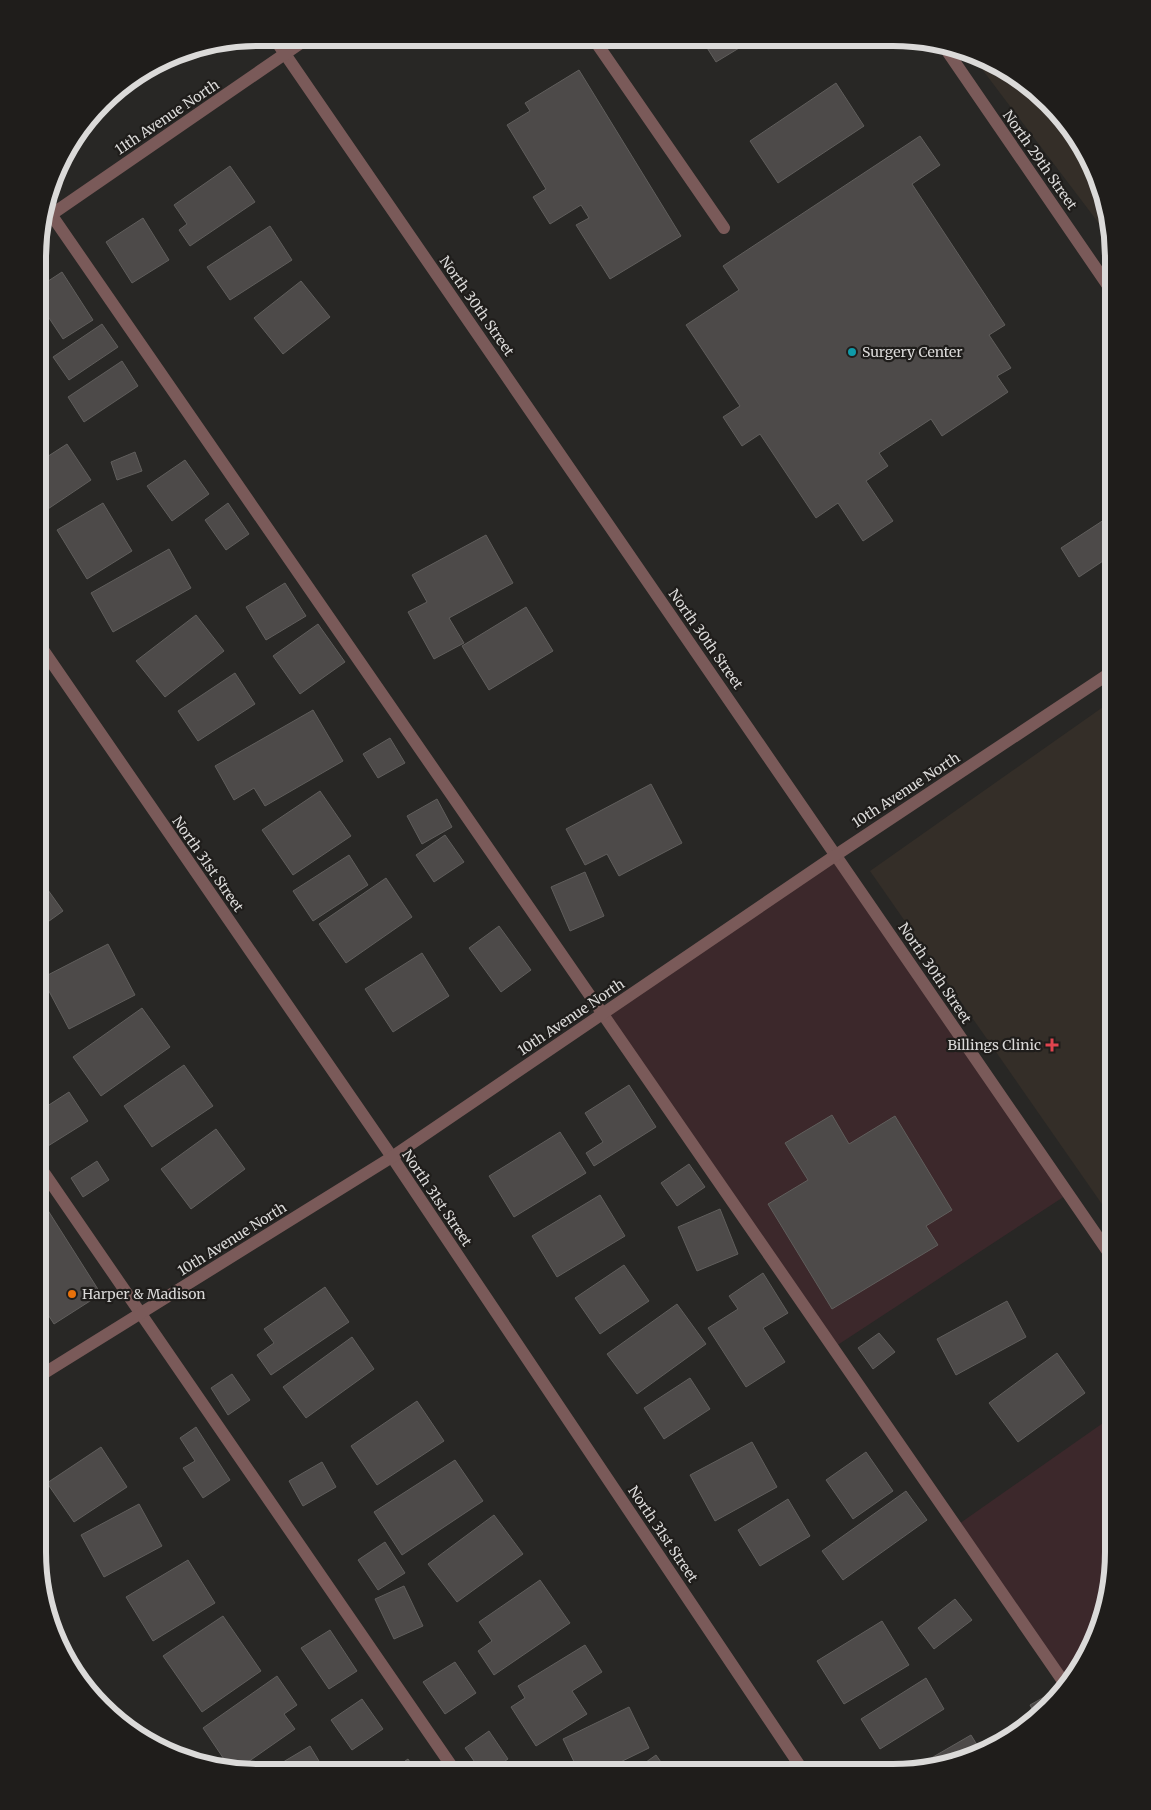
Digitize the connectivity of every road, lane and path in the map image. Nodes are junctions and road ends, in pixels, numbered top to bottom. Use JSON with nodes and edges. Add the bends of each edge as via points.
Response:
{"nodes":[{"id":1,"x":280,"y":46,"type":"edge"},
{"id":2,"x":297,"y":46,"type":"edge"},
{"id":3,"x":599,"y":46,"type":"edge"},
{"id":4,"x":947,"y":53,"type":"edge"},
{"id":5,"x":286,"y":54,"type":"junction"},
{"id":6,"x":51,"y":210,"type":"edge"},
{"id":7,"x":50,"y":219,"type":"edge"},
{"id":8,"x":724,"y":228,"type":"dead end"},
{"id":9,"x":1105,"y":280,"type":"edge"},
{"id":10,"x":46,"y":654,"type":"edge"},
{"id":11,"x":1105,"y":676,"type":"edge"},
{"id":12,"x":836,"y":854,"type":"junction"},
{"id":13,"x":602,"y":1014,"type":"junction"},
{"id":14,"x":392,"y":1157,"type":"junction"},
{"id":15,"x":46,"y":1176,"type":"edge"},
{"id":16,"x":1105,"y":1247,"type":"edge"},
{"id":17,"x":141,"y":1313,"type":"junction"},
{"id":18,"x":46,"y":1372,"type":"edge"},
{"id":19,"x":1062,"y":1680,"type":"edge"},
{"id":20,"x":450,"y":1764,"type":"edge"},
{"id":21,"x":799,"y":1764,"type":"edge"}],
"edges":[{"from":1,"to":5,"type":"street","name":"North 30th Street"},
{"from":2,"to":5,"type":"street","name":"11th Avenue North"},
{"from":3,"to":8,"type":"street"},
{"from":4,"to":9,"type":"street","name":"North 29th Street"},
{"from":5,"to":6,"type":"street","name":"11th Avenue North"},
{"from":5,"to":12,"type":"street","name":"North 30th Street"},
{"from":7,"to":13,"type":"street"},
{"from":10,"to":14,"type":"street","name":"North 31st Street"},
{"from":11,"to":12,"type":"street","name":"10th Avenue North"},
{"from":12,"to":13,"type":"street","name":"10th Avenue North"},
{"from":12,"to":16,"type":"street","name":"North 30th Street"},
{"from":13,"to":14,"type":"street","name":"10th Avenue North"},
{"from":13,"to":19,"type":"street"},
{"from":14,"to":17,"type":"street","name":"10th Avenue North"},
{"from":14,"to":21,"type":"street","name":"North 31st Street"},
{"from":15,"to":17,"type":"street"},
{"from":17,"to":18,"type":"street","name":"10th Avenue North"},
{"from":17,"to":20,"type":"street"}]}
